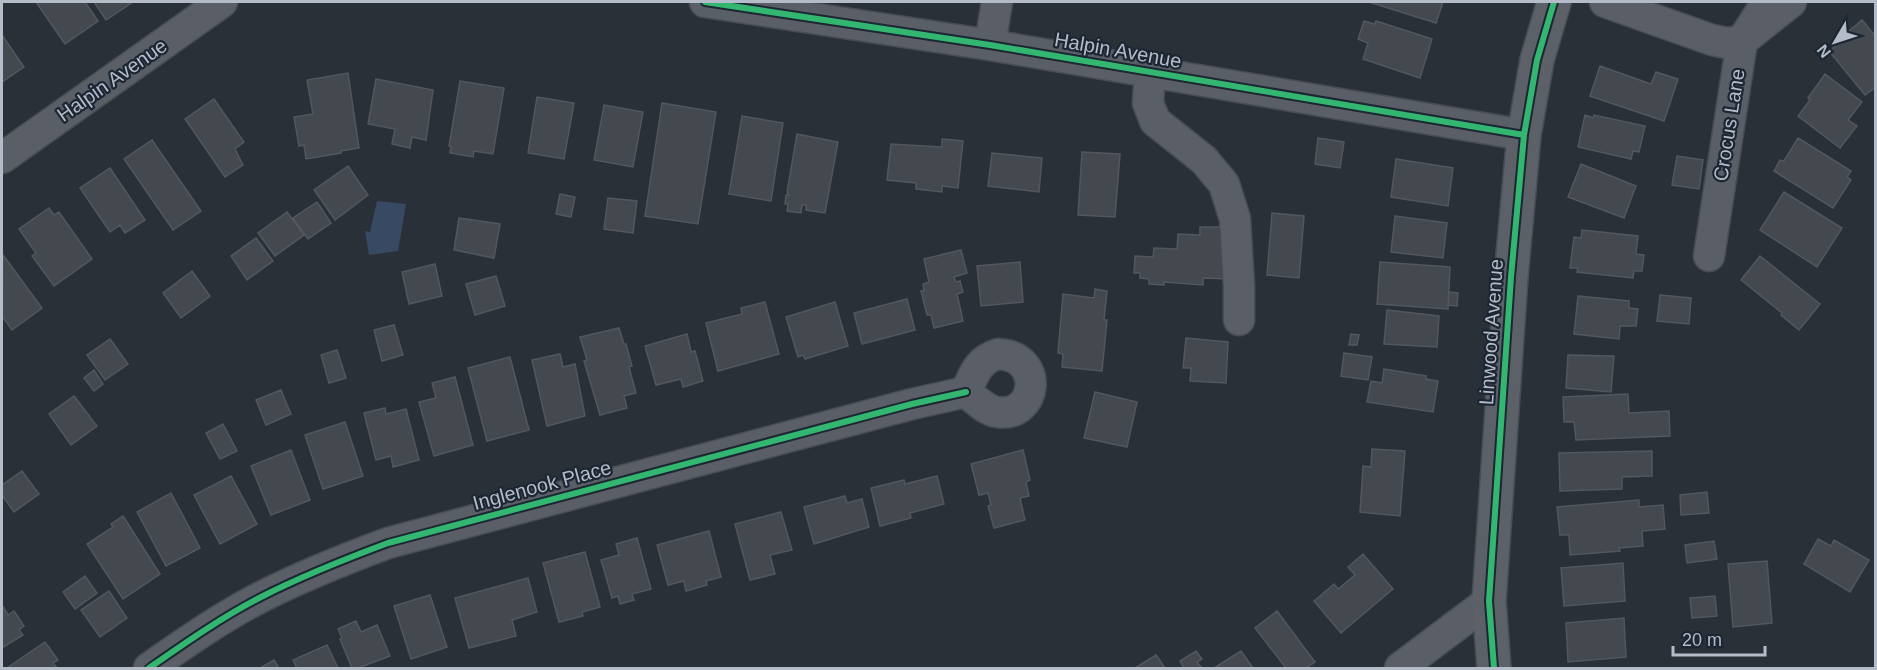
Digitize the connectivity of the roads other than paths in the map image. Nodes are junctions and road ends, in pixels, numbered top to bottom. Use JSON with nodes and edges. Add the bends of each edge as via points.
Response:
{"nodes":[{"id":1,"x":222,"y":2,"type":"edge"},
{"id":2,"x":705,"y":2,"type":"edge"},
{"id":3,"x":997,"y":2,"type":"edge"},
{"id":4,"x":1554,"y":2,"type":"edge"},
{"id":5,"x":1605,"y":2,"type":"edge"},
{"id":6,"x":1767,"y":2,"type":"edge"},
{"id":7,"x":1791,"y":2,"type":"edge"},
{"id":8,"x":1742,"y":41,"type":"junction"},
{"id":9,"x":990,"y":45,"type":"junction"},
{"id":10,"x":1150,"y":72,"type":"junction"},
{"id":11,"x":1524,"y":135,"type":"junction"},
{"id":12,"x":2,"y":158,"type":"edge"},
{"id":13,"x":1709,"y":256,"type":"dead end"},
{"id":14,"x":1239,"y":320,"type":"dead end"},
{"id":15,"x":966,"y":392,"type":"dead end"},
{"id":16,"x":1489,"y":601,"type":"junction"},
{"id":17,"x":149,"y":669,"type":"edge"},
{"id":18,"x":1400,"y":669,"type":"edge"},
{"id":19,"x":1494,"y":669,"type":"edge"}],
"edges":[{"from":1,"to":12,"type":"street","name":"Halpin Avenue"},
{"from":2,"to":9,"type":"street","name":"Halpin Avenue"},
{"from":3,"to":9,"type":"street"},
{"from":4,"to":11,"type":"main road","name":"Linwood Avenue","via":[[1537,60]]},
{"from":5,"to":8,"type":"street","via":[[1712,40]]},
{"from":6,"to":8,"type":"street","name":"Crocus Lane"},
{"from":7,"to":8,"type":"street"},
{"from":8,"to":13,"type":"street","name":"Crocus Lane"},
{"from":9,"to":10,"type":"street","name":"Halpin Avenue"},
{"from":10,"to":11,"type":"street","name":"Halpin Avenue"},
{"from":10,"to":14,"type":"street","via":[[1148,103],[1155,122],[1204,160],[1224,184],[1235,219]]},
{"from":11,"to":16,"type":"main road","name":"Linwood Avenue"},
{"from":15,"to":17,"type":"street","name":"Inglenook Place","via":[[388,543],[323,567],[260,597]]},
{"from":16,"to":18,"type":"street"},
{"from":16,"to":19,"type":"main road","name":"Linwood Avenue"}]}
